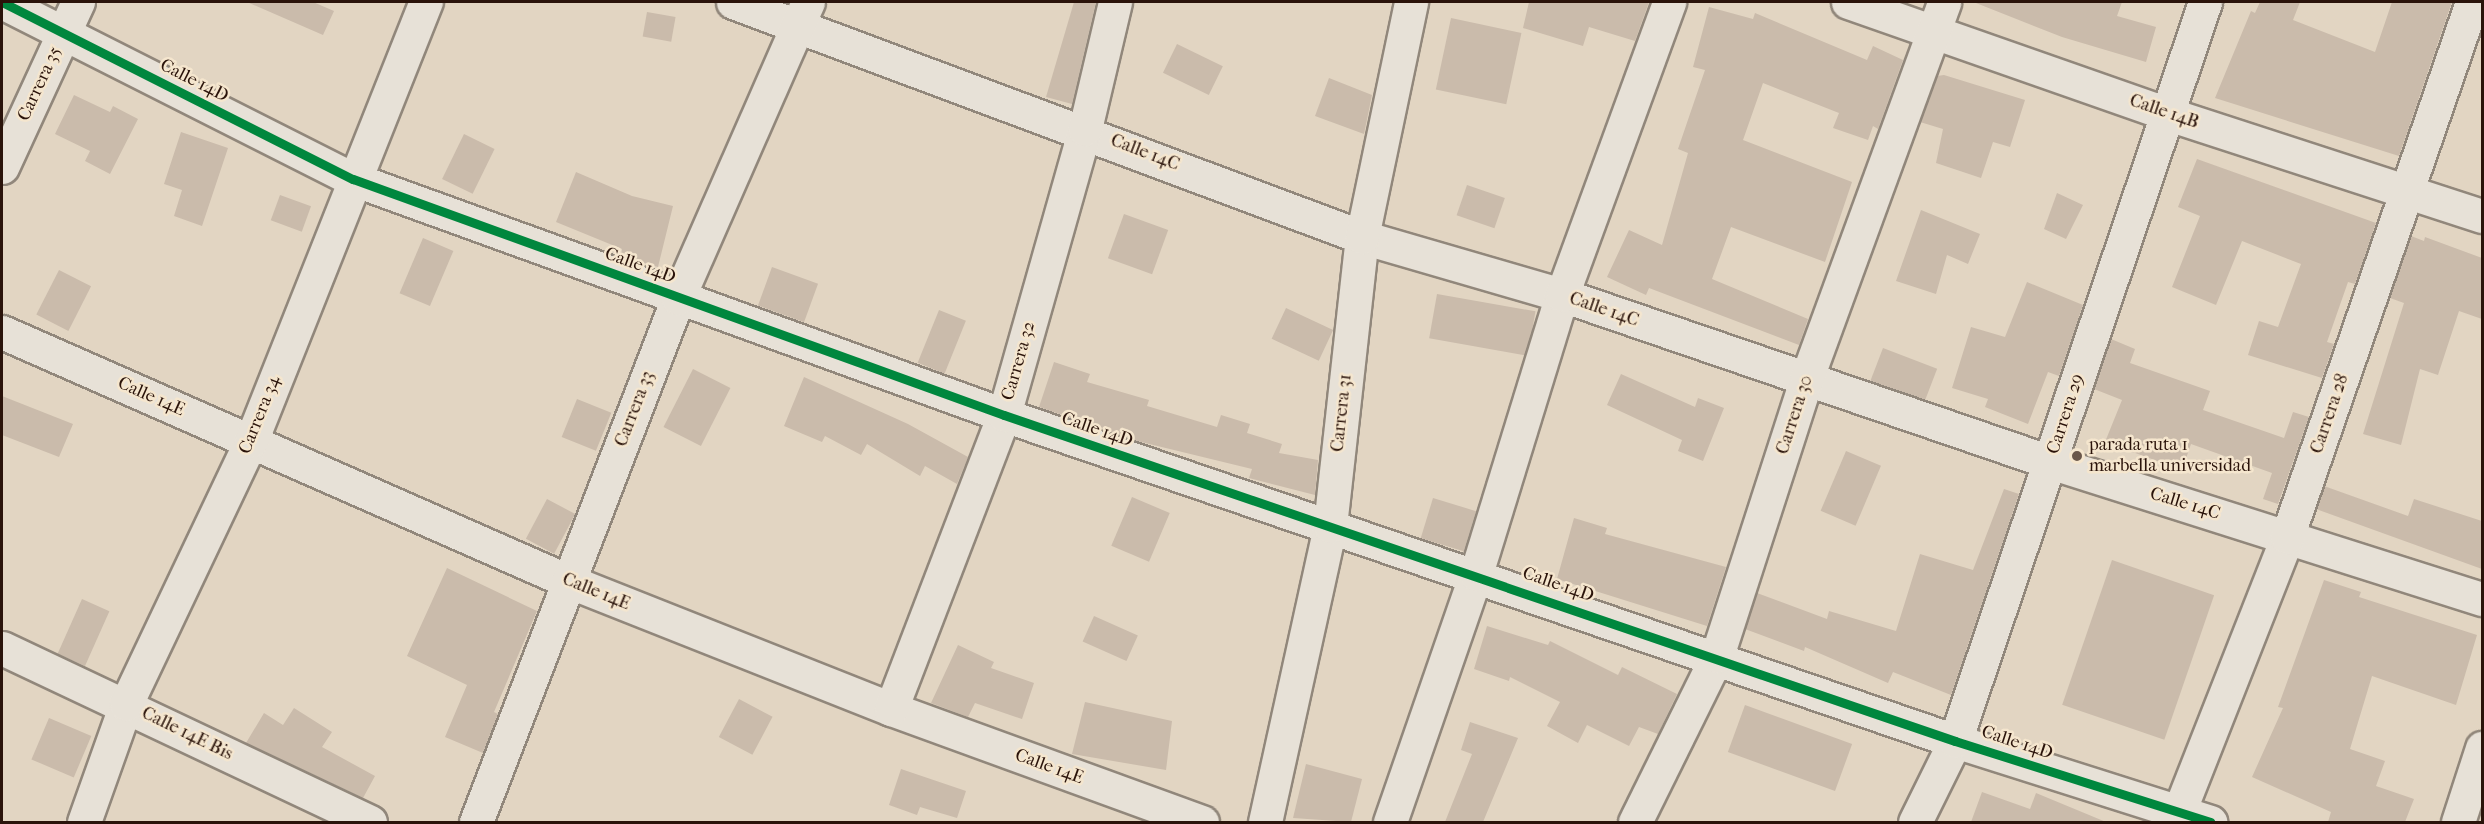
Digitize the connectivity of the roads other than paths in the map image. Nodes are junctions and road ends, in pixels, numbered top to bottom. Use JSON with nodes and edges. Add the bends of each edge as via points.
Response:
{"nodes":[{"id":1,"x":2,"y":2,"type":"edge"},
{"id":2,"x":78,"y":2,"type":"edge"},
{"id":3,"x":426,"y":2,"type":"edge"},
{"id":4,"x":733,"y":2,"type":"edge"},
{"id":5,"x":1115,"y":2,"type":"edge"},
{"id":6,"x":1411,"y":2,"type":"edge"},
{"id":7,"x":1669,"y":2,"type":"edge"},
{"id":8,"x":1848,"y":2,"type":"edge"},
{"id":9,"x":2205,"y":2,"type":"edge"},
{"id":10,"x":2472,"y":2,"type":"edge"},
{"id":11,"x":803,"y":15,"type":"edge"},
{"id":12,"x":1938,"y":16,"type":"edge"},
{"id":13,"x":64,"y":33,"type":"junction"},
{"id":14,"x":2165,"y":113,"type":"junction"},
{"id":15,"x":1085,"y":129,"type":"junction"},
{"id":16,"x":2,"y":167,"type":"edge"},
{"id":17,"x":353,"y":179,"type":"junction"},
{"id":18,"x":2409,"y":191,"type":"junction"},
{"id":19,"x":2482,"y":216,"type":"edge"},
{"id":20,"x":1362,"y":237,"type":"junction"},
{"id":21,"x":1562,"y":295,"type":"junction"},
{"id":22,"x":678,"y":298,"type":"junction"},
{"id":23,"x":2,"y":332,"type":"edge"},
{"id":24,"x":1806,"y":380,"type":"junction"},
{"id":25,"x":1004,"y":415,"type":"junction"},
{"id":26,"x":251,"y":441,"type":"junction"},
{"id":27,"x":2050,"y":462,"type":"junction"},
{"id":28,"x":1330,"y":526,"type":"junction"},
{"id":29,"x":2287,"y":537,"type":"junction"},
{"id":30,"x":1476,"y":574,"type":"junction"},
{"id":31,"x":568,"y":581,"type":"junction"},
{"id":32,"x":2482,"y":599,"type":"edge"},
{"id":33,"x":2,"y":648,"type":"edge"},
{"id":34,"x":1717,"y":656,"type":"junction"},
{"id":35,"x":126,"y":704,"type":"junction"},
{"id":36,"x":891,"y":709,"type":"junction"},
{"id":37,"x":1954,"y":741,"type":"junction"},
{"id":38,"x":2482,"y":748,"type":"edge"},
{"id":39,"x":2188,"y":819,"type":"edge"},
{"id":40,"x":84,"y":822,"type":"edge"},
{"id":41,"x":370,"y":822,"type":"edge"},
{"id":42,"x":476,"y":822,"type":"edge"},
{"id":43,"x":1202,"y":822,"type":"edge"},
{"id":44,"x":1265,"y":822,"type":"edge"},
{"id":45,"x":1390,"y":822,"type":"edge"},
{"id":46,"x":1635,"y":822,"type":"edge"},
{"id":47,"x":1915,"y":822,"type":"edge"},
{"id":48,"x":2458,"y":822,"type":"edge"}],
"edges":[{"from":1,"to":13,"type":"street","name":"Calle 14D"},
{"from":2,"to":13,"type":"street","name":"Carrera 35"},
{"from":3,"to":17,"type":"street","name":"Carrera 34"},
{"from":4,"to":11,"type":"street","name":"Calle 14C"},
{"from":5,"to":15,"type":"street","name":"Carrera 32"},
{"from":6,"to":20,"type":"street","name":"Carrera 31"},
{"from":7,"to":21,"type":"street"},
{"from":8,"to":12,"type":"street","name":"Calle 14B"},
{"from":9,"to":14,"type":"street","name":"Carrera 29"},
{"from":10,"to":18,"type":"street","name":"Carrera 28"},
{"from":11,"to":15,"type":"street","name":"Calle 14C"},
{"from":11,"to":22,"type":"street","name":"Carrera 33"},
{"from":12,"to":14,"type":"street","name":"Calle 14B"},
{"from":12,"to":24,"type":"street","name":"Carrera 30"},
{"from":13,"to":16,"type":"street","name":"Carrera 35"},
{"from":13,"to":17,"type":"street","name":"Calle 14D"},
{"from":14,"to":18,"type":"street","name":"Calle 14B"},
{"from":14,"to":27,"type":"street","name":"Carrera 29"},
{"from":15,"to":20,"type":"street","name":"Calle 14C"},
{"from":15,"to":25,"type":"street","name":"Carrera 32"},
{"from":17,"to":22,"type":"street","name":"Calle 14D"},
{"from":17,"to":26,"type":"street","name":"Carrera 34"},
{"from":18,"to":19,"type":"street","name":"Calle 14B"},
{"from":18,"to":29,"type":"street","name":"Carrera 28"},
{"from":20,"to":21,"type":"street","name":"Calle 14C"},
{"from":20,"to":28,"type":"street","name":"Carrera 31"},
{"from":21,"to":24,"type":"street","name":"Calle 14C"},
{"from":21,"to":30,"type":"street"},
{"from":22,"to":25,"type":"street","name":"Calle 14D"},
{"from":22,"to":31,"type":"street","name":"Carrera 33"},
{"from":23,"to":26,"type":"street","name":"Calle 14E"},
{"from":24,"to":27,"type":"street","name":"Calle 14C"},
{"from":24,"to":34,"type":"street","name":"Carrera 30"},
{"from":25,"to":28,"type":"street","name":"Calle 14D"},
{"from":25,"to":36,"type":"street","name":"Carrera 32"},
{"from":26,"to":31,"type":"street","name":"Calle 14E"},
{"from":26,"to":35,"type":"street","name":"Carrera 34"},
{"from":27,"to":29,"type":"street","name":"Calle 14C"},
{"from":27,"to":37,"type":"street","name":"Carrera 29"},
{"from":28,"to":30,"type":"street","name":"Calle 14D"},
{"from":28,"to":44,"type":"street","name":"Carrera 31"},
{"from":29,"to":32,"type":"street","name":"Calle 14C"},
{"from":29,"to":39,"type":"street","name":"Carrera 28"},
{"from":30,"to":34,"type":"street","name":"Calle 14D"},
{"from":30,"to":45,"type":"street"},
{"from":31,"to":36,"type":"street","name":"Calle 14E"},
{"from":31,"to":42,"type":"street","name":"Carrera 33"},
{"from":33,"to":35,"type":"street","name":"Calle 14E Bis"},
{"from":34,"to":37,"type":"street","name":"Calle 14D"},
{"from":34,"to":46,"type":"street","name":"Carrera 30"},
{"from":35,"to":40,"type":"street","name":"Carrera 34"},
{"from":35,"to":41,"type":"street","name":"Calle 14E Bis"},
{"from":36,"to":43,"type":"street","name":"Calle 14E"},
{"from":37,"to":39,"type":"street","name":"Calle 14D"},
{"from":37,"to":47,"type":"street","name":"Carrera 29"},
{"from":38,"to":48,"type":"street"}]}
